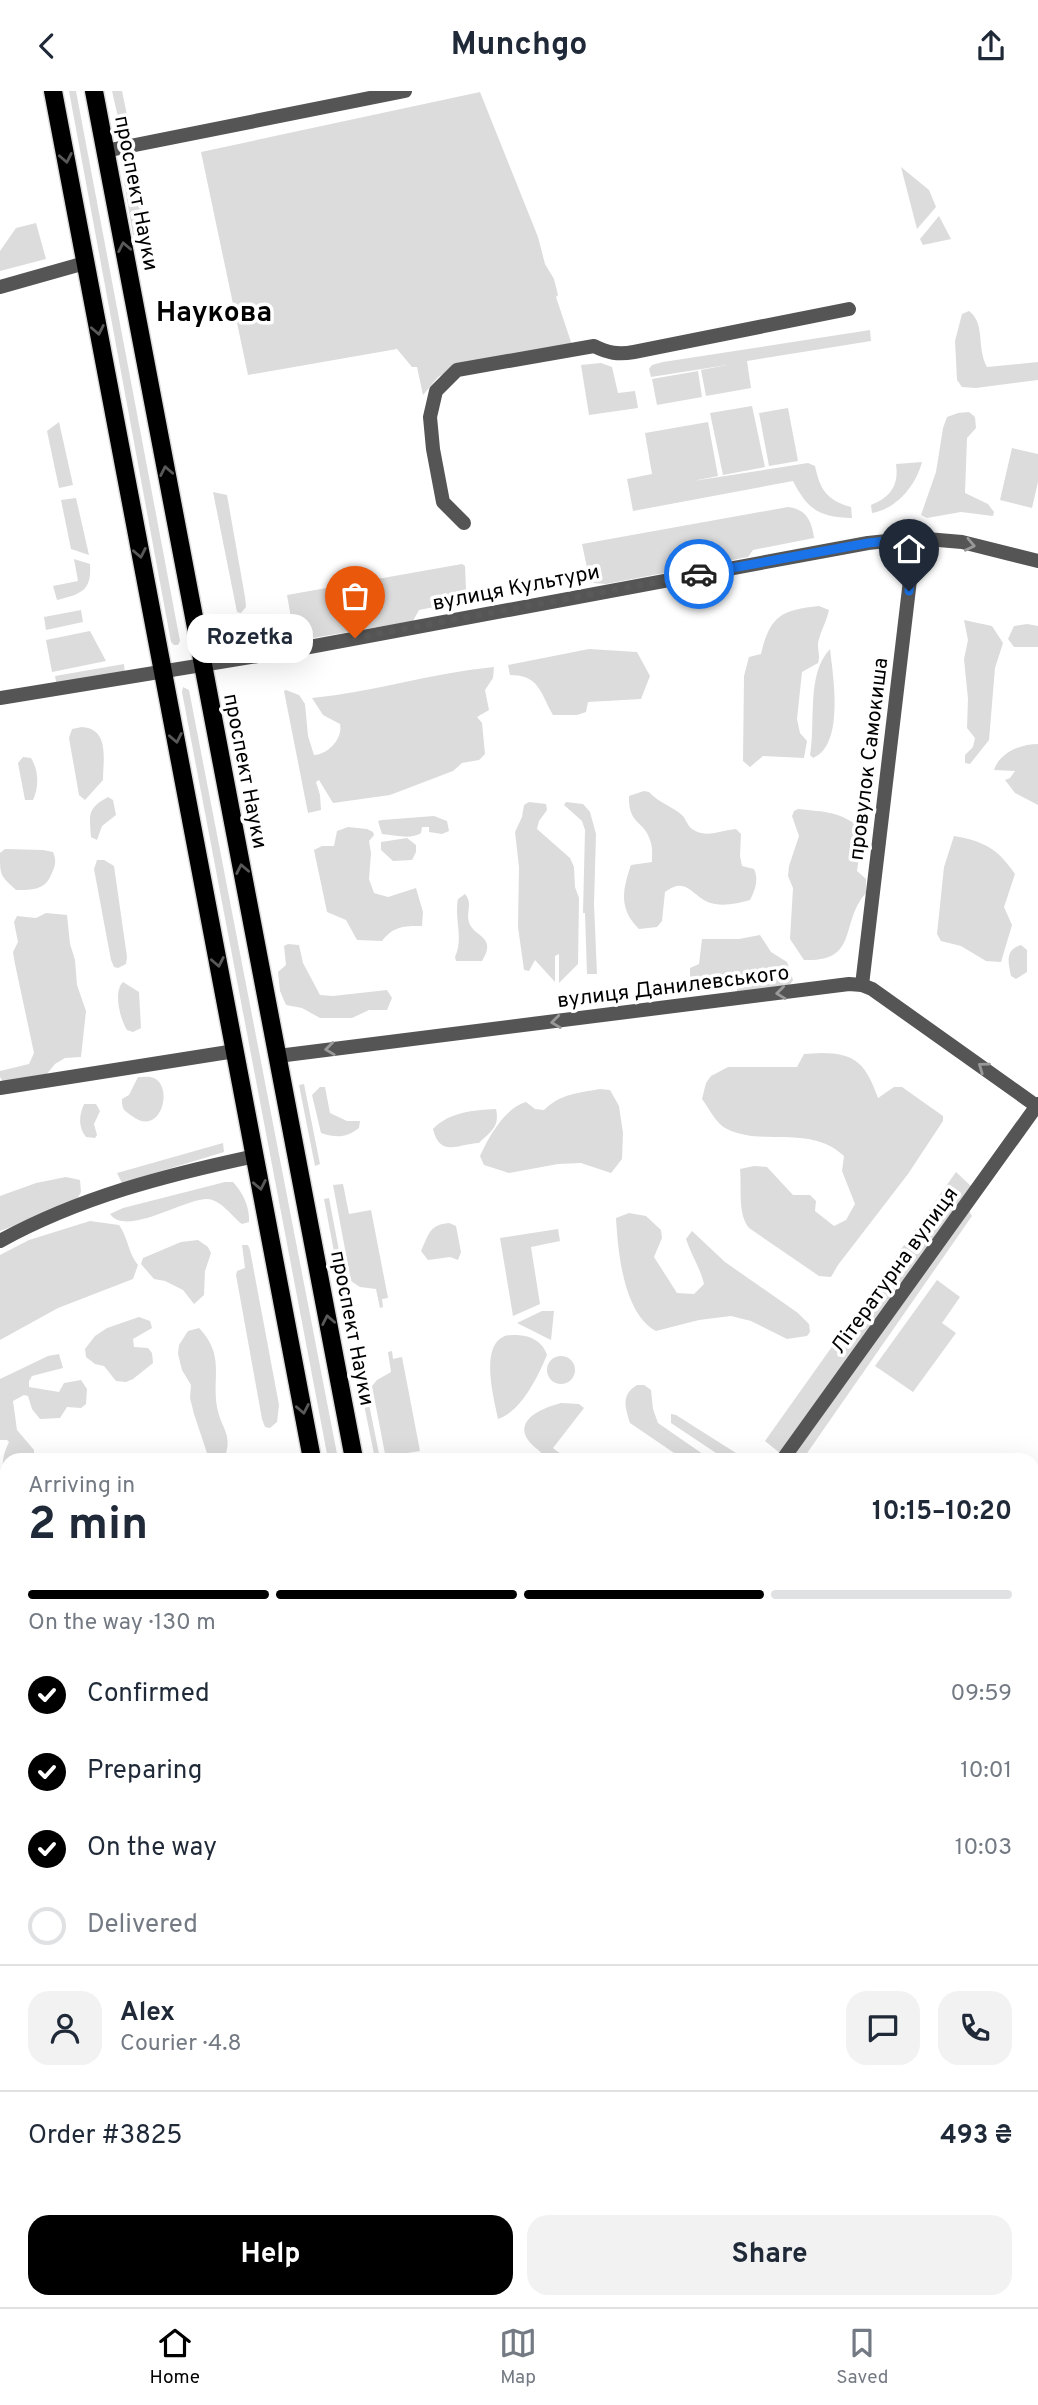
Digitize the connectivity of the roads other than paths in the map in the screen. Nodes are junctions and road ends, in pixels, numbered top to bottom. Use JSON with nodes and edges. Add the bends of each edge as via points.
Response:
{"nodes":[{"id":1,"x":53,"y":91,"type":"edge"},
{"id":2,"x":94,"y":91,"type":"edge"},
{"id":3,"x":405,"y":91,"type":"edge"},
{"id":4,"x":105,"y":151,"type":"junction"},
{"id":5,"x":85,"y":263,"type":"junction"},
{"id":6,"x":0,"y":287,"type":"edge"},
{"id":7,"x":849,"y":309,"type":"dead end"},
{"id":8,"x":464,"y":523,"type":"dead end"},
{"id":9,"x":915,"y":538,"type":"junction"},
{"id":10,"x":1038,"y":561,"type":"edge"},
{"id":11,"x":203,"y":665,"type":"junction"},
{"id":12,"x":163,"y":671,"type":"junction"},
{"id":13,"x":0,"y":698,"type":"edge"},
{"id":14,"x":862,"y":985,"type":"junction"},
{"id":15,"x":235,"y":1051,"type":"junction"},
{"id":16,"x":278,"y":1056,"type":"junction"},
{"id":17,"x":0,"y":1089,"type":"edge"},
{"id":18,"x":1038,"y":1106,"type":"edge"},
{"id":19,"x":255,"y":1156,"type":"junction"},
{"id":20,"x":0,"y":1241,"type":"edge"},
{"id":21,"x":311,"y":1453,"type":"edge"},
{"id":22,"x":353,"y":1453,"type":"edge"},
{"id":23,"x":787,"y":1453,"type":"edge"}],
"edges":[{"from":1,"to":5,"type":"main road","one_way":true},
{"from":2,"to":4,"type":"main road","name":"проспект Науки"},
{"from":3,"to":4,"type":"street"},
{"from":11,"to":4,"type":"main road","name":"проспект Науки","one_way":true},
{"from":5,"to":6,"type":"street"},
{"from":5,"to":12,"type":"main road","one_way":true},
{"from":7,"to":8,"type":"street","via":[[619,355],[594,346],[457,370],[436,391],[430,417],[443,502]]},
{"from":9,"to":10,"type":"street","name":"вулиця Культури","one_way":true,"via":[[962,542]]},
{"from":9,"to":11,"type":"street","name":"вулиця Культури"},
{"from":9,"to":14,"type":"street","name":"провулок Самокиша"},
{"from":11,"to":12,"type":"street","name":"вулиця Культури"},
{"from":16,"to":11,"type":"main road","name":"проспект Науки","one_way":true},
{"from":12,"to":13,"type":"street","name":"вулиця Культури"},
{"from":12,"to":15,"type":"main road","one_way":true},
{"from":14,"to":16,"type":"street","name":"вулиця Данилевського","one_way":true},
{"from":18,"to":14,"type":"street","one_way":true},
{"from":15,"to":17,"type":"street"},
{"from":15,"to":19,"type":"main road"},
{"from":22,"to":16,"type":"main road","name":"проспект Науки","one_way":true},
{"from":18,"to":23,"type":"street","name":"Літературна вулиця"},
{"from":19,"to":20,"type":"street","via":[[100,1195]]},
{"from":19,"to":21,"type":"main road","one_way":true}]}
